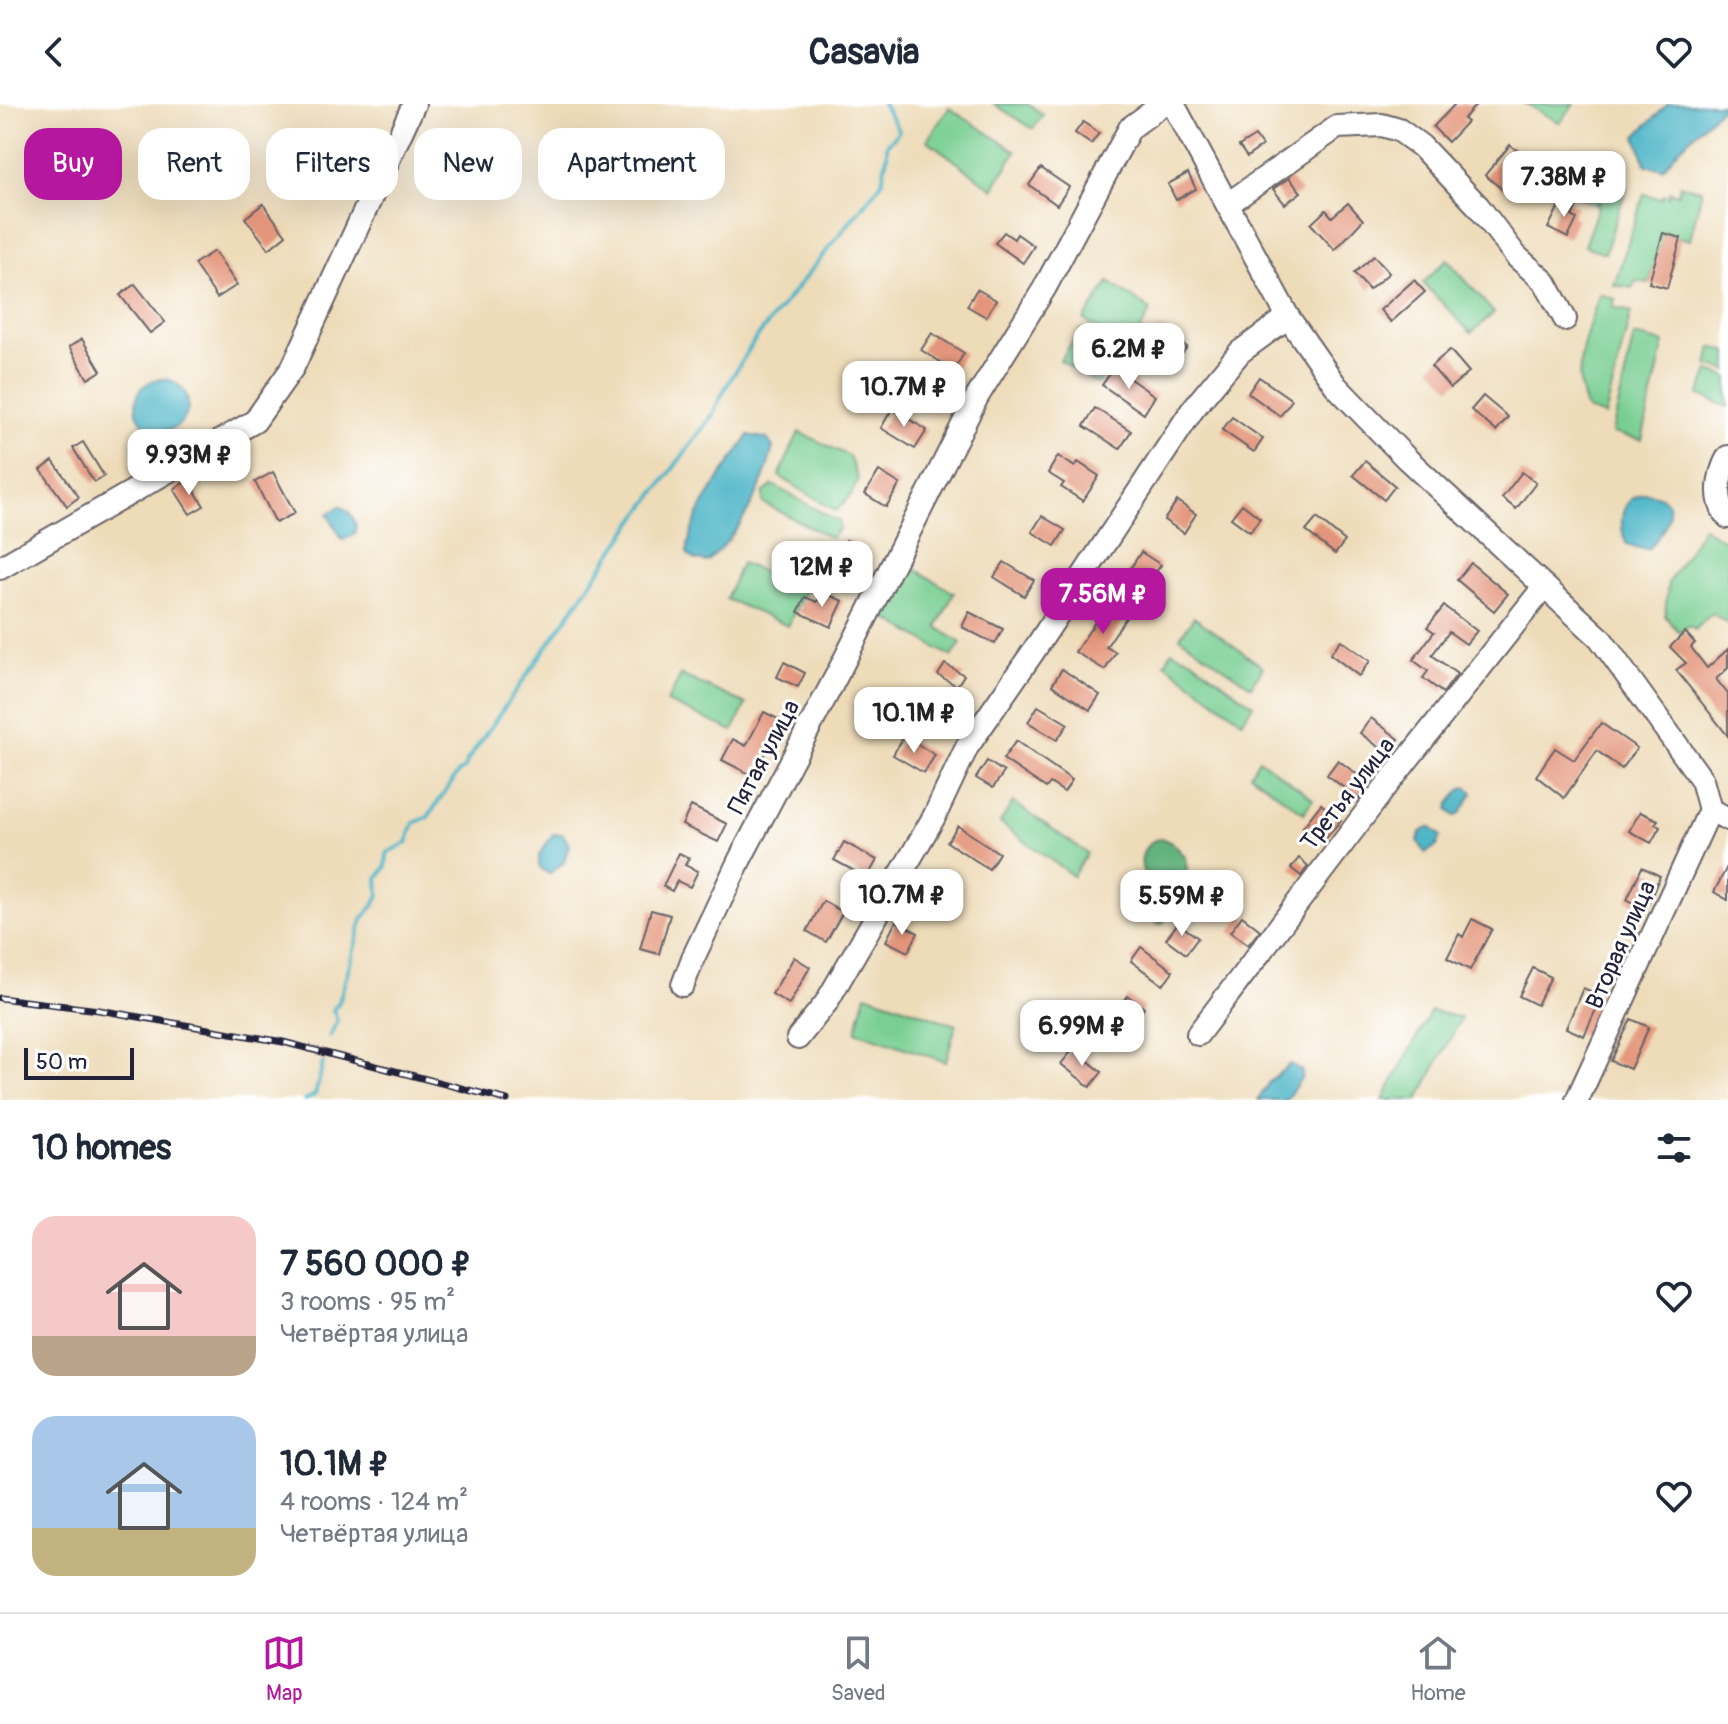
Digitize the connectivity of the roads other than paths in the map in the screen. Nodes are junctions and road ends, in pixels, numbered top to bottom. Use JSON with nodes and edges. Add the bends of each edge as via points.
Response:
{"nodes":[{"id":1,"x":414,"y":104,"type":"edge"},
{"id":2,"x":1163,"y":104,"type":"edge"},
{"id":3,"x":1173,"y":104,"type":"edge"},
{"id":4,"x":1228,"y":204,"type":"junction"},
{"id":5,"x":1288,"y":317,"type":"junction"},
{"id":6,"x":1565,"y":319,"type":"dead end"},
{"id":7,"x":1728,"y":457,"type":"edge"},
{"id":8,"x":1728,"y":517,"type":"edge"},
{"id":9,"x":0,"y":568,"type":"edge"},
{"id":10,"x":1544,"y":587,"type":"junction"},
{"id":11,"x":1719,"y":815,"type":"edge"},
{"id":12,"x":683,"y":985,"type":"dead end"},
{"id":13,"x":1198,"y":1034,"type":"dead end"},
{"id":14,"x":798,"y":1038,"type":"dead end"},
{"id":15,"x":1577,"y":1100,"type":"edge"}],
"edges":[{"from":1,"to":9,"type":"street","via":[[293,367],[255,421]]},
{"from":2,"to":12,"type":"street","name":"Пятая улица","via":[[1130,128],[1044,289],[977,397],[740,859]]},
{"from":3,"to":4,"type":"street"},
{"from":4,"to":5,"type":"street"},
{"from":4,"to":6,"type":"street","via":[[1337,127],[1382,125],[1399,130],[1421,146],[1545,282]]},
{"from":5,"to":10,"type":"street","via":[[1336,386]]},
{"from":5,"to":14,"type":"street","via":[[1240,352],[1193,409],[967,747],[888,897],[826,1003]]},
{"from":7,"to":8,"type":"street","via":[[1718,487]]},
{"from":10,"to":11,"type":"street","via":[[1600,638],[1702,780]]},
{"from":10,"to":13,"type":"street","name":"Третья улица"},
{"from":11,"to":15,"type":"street","name":"Вторая улица"}]}
